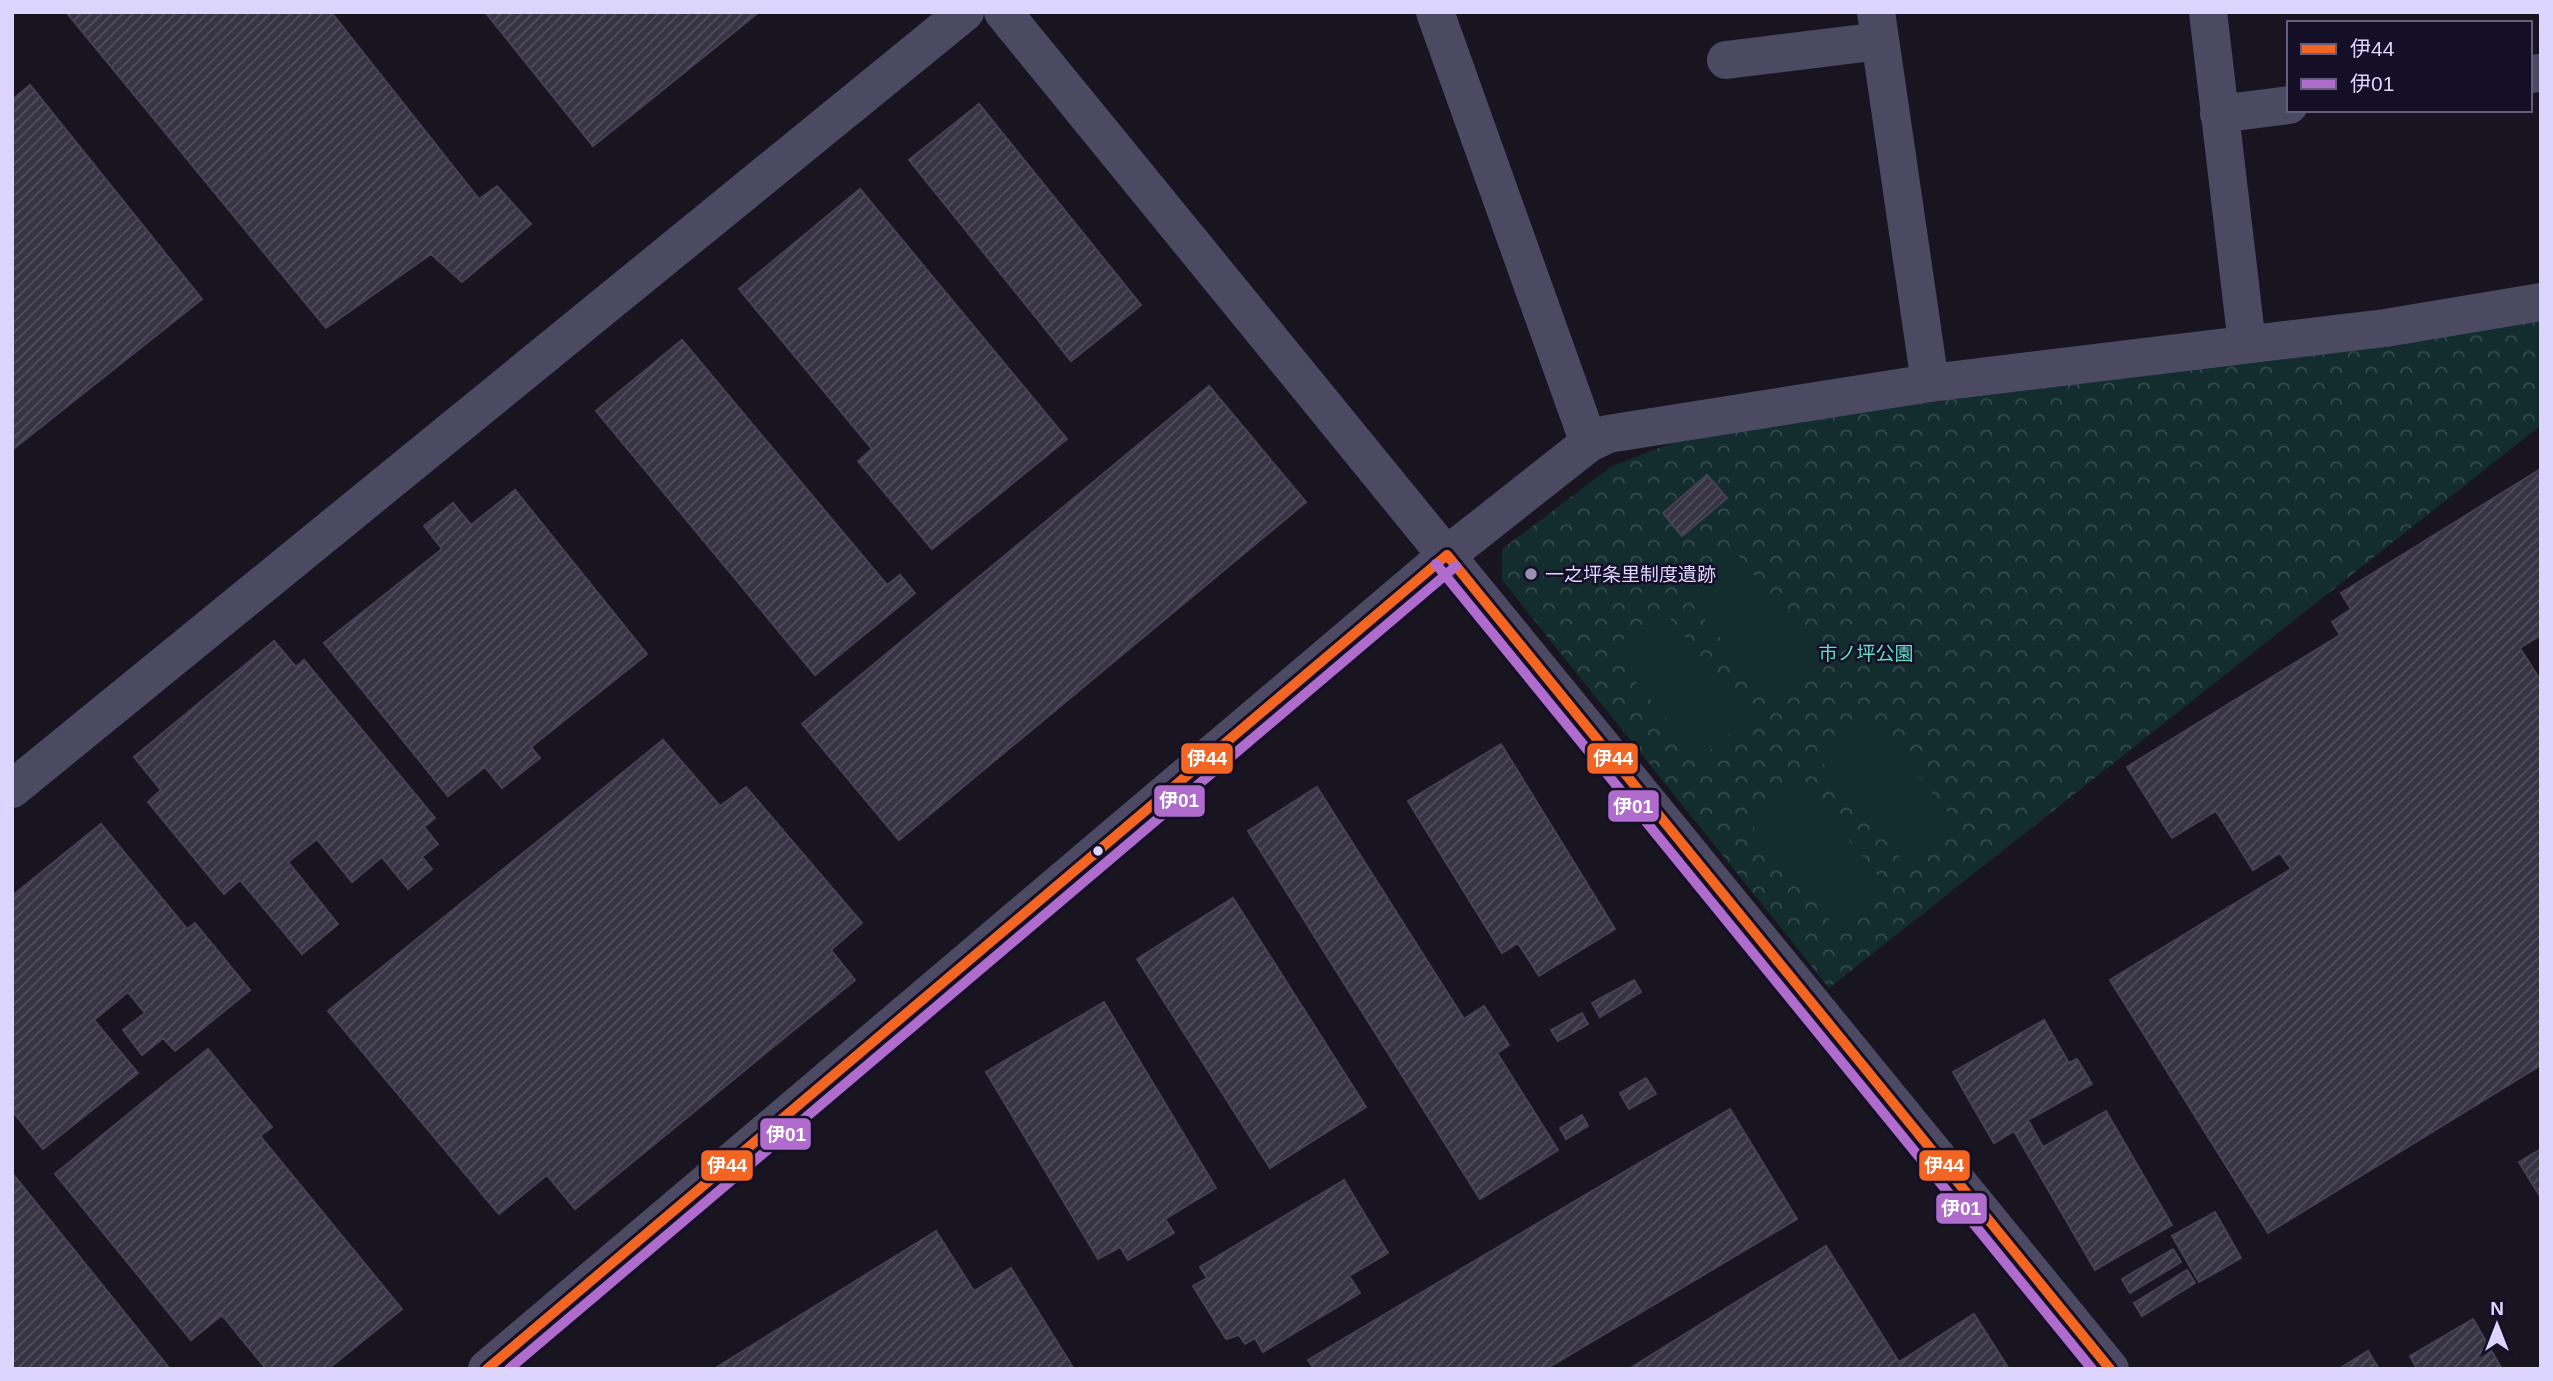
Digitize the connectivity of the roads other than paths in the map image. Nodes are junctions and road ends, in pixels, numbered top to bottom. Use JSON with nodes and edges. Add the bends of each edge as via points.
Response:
{"nodes":[{"id":1,"x":965,"y":12,"type":"edge"},
{"id":2,"x":1435,"y":12,"type":"edge"},
{"id":3,"x":2208,"y":12,"type":"edge"},
{"id":4,"x":1009,"y":14,"type":"edge"},
{"id":5,"x":1878,"y":27,"type":"edge"},
{"id":6,"x":1726,"y":60,"type":"dead end"},
{"id":7,"x":2287,"y":105,"type":"edge"},
{"id":8,"x":2219,"y":114,"type":"junction"},
{"id":9,"x":2541,"y":303,"type":"edge"},
{"id":10,"x":2247,"y":344,"type":"junction"},
{"id":11,"x":1930,"y":383,"type":"junction"},
{"id":12,"x":1589,"y":443,"type":"junction"},
{"id":13,"x":1447,"y":555,"type":"junction"},
{"id":14,"x":12,"y":789,"type":"edge"},
{"id":15,"x":487,"y":1369,"type":"edge"},
{"id":16,"x":2110,"y":1369,"type":"edge"}],
"edges":[{"from":1,"to":14,"type":"street"},
{"from":2,"to":12,"type":"street"},
{"from":3,"to":8,"type":"street"},
{"from":4,"to":13,"type":"street"},
{"from":5,"to":6,"type":"street"},
{"from":5,"to":11,"type":"street"},
{"from":7,"to":8,"type":"street"},
{"from":8,"to":10,"type":"street"},
{"from":9,"to":10,"type":"street"},
{"from":10,"to":11,"type":"street"},
{"from":11,"to":12,"type":"street","via":[[1608,434]]},
{"from":12,"to":13,"type":"street"},
{"from":13,"to":15,"type":"street"},
{"from":13,"to":16,"type":"street"}]}
